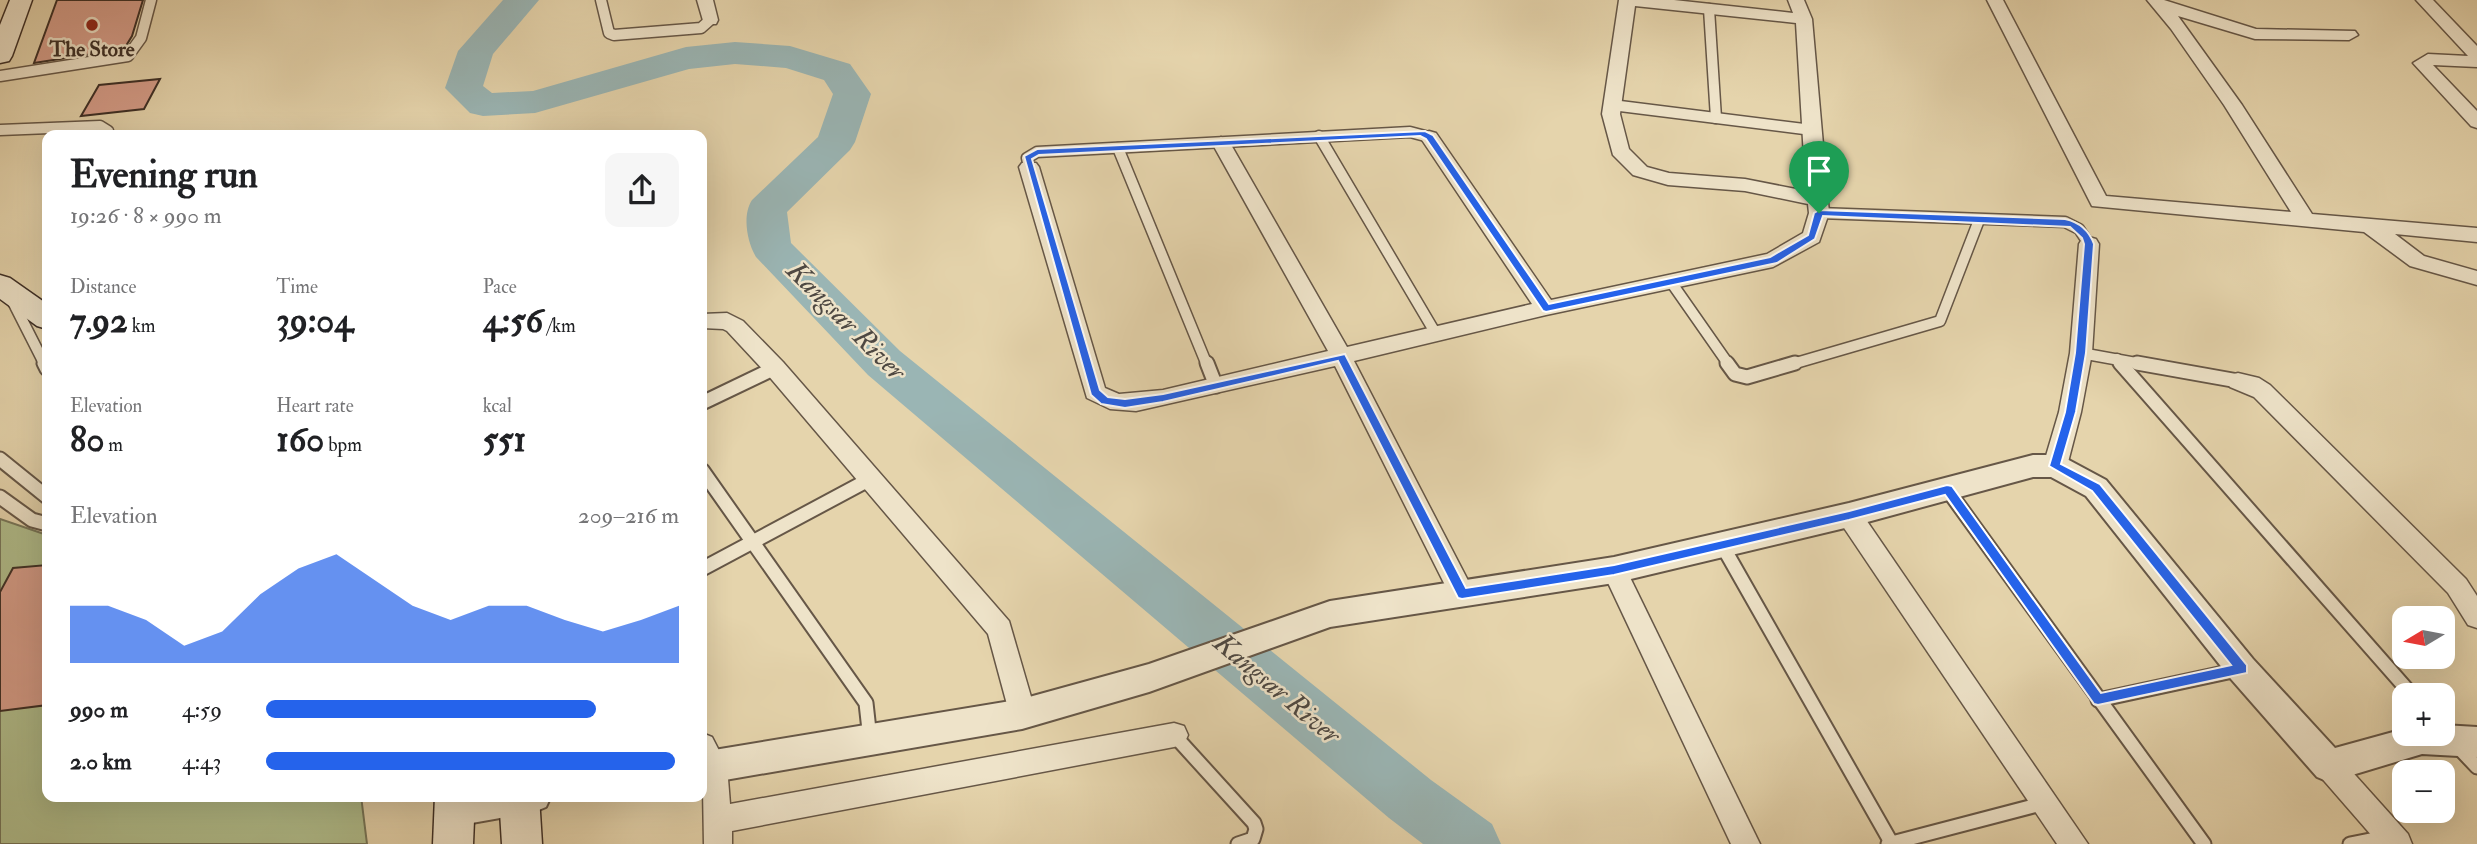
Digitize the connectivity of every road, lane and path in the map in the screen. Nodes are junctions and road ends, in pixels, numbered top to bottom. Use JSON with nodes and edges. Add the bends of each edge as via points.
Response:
{"nodes":[{"id":1,"x":21,"y":0,"type":"edge"},
{"id":2,"x":151,"y":0,"type":"edge"},
{"id":3,"x":601,"y":0,"type":"edge"},
{"id":4,"x":705,"y":0,"type":"edge"},
{"id":5,"x":1628,"y":0,"type":"edge"},
{"id":6,"x":1995,"y":0,"type":"edge"},
{"id":7,"x":2424,"y":0,"type":"edge"},
{"id":8,"x":2158,"y":3,"type":"edge"},
{"id":9,"x":1709,"y":9,"type":"junction"},
{"id":10,"x":1800,"y":10,"type":"edge"},
{"id":11,"x":710,"y":20,"type":"joint"},
{"id":12,"x":2349,"y":35,"type":"dead end"},
{"id":13,"x":2477,"y":56,"type":"edge"},
{"id":14,"x":0,"y":57,"type":"edge"},
{"id":15,"x":2477,"y":62,"type":"edge"},
{"id":16,"x":0,"y":76,"type":"edge"},
{"id":17,"x":1612,"y":105,"type":"junction"},
{"id":18,"x":1716,"y":118,"type":"junction"},
{"id":19,"x":2477,"y":122,"type":"edge"},
{"id":20,"x":0,"y":130,"type":"edge"},
{"id":21,"x":106,"y":130,"type":"edge"},
{"id":22,"x":1812,"y":130,"type":"junction"},
{"id":23,"x":1319,"y":136,"type":"junction"},
{"id":24,"x":1429,"y":137,"type":"joint"},
{"id":25,"x":1221,"y":143,"type":"junction"},
{"id":26,"x":1118,"y":148,"type":"junction"},
{"id":27,"x":1029,"y":167,"type":"joint"},
{"id":28,"x":1818,"y":206,"type":"junction"},
{"id":29,"x":1979,"y":220,"type":"junction"},
{"id":30,"x":2306,"y":220,"type":"junction"},
{"id":31,"x":2370,"y":226,"type":"junction"},
{"id":32,"x":2477,"y":235,"type":"edge"},
{"id":33,"x":2089,"y":244,"type":"joint"},
{"id":34,"x":2477,"y":278,"type":"edge"},
{"id":35,"x":1671,"y":282,"type":"junction"},
{"id":36,"x":4,"y":287,"type":"edge"},
{"id":37,"x":1546,"y":308,"type":"junction"},
{"id":38,"x":42,"y":315,"type":"edge"},
{"id":39,"x":707,"y":321,"type":"edge"},
{"id":40,"x":1436,"y":334,"type":"junction"},
{"id":41,"x":2081,"y":353,"type":"junction"},
{"id":42,"x":1342,"y":356,"type":"junction"},
{"id":43,"x":42,"y":359,"type":"edge"},
{"id":44,"x":2117,"y":359,"type":"junction"},
{"id":45,"x":775,"y":368,"type":"junction"},
{"id":46,"x":2238,"y":381,"type":"joint"},
{"id":47,"x":1216,"y":386,"type":"junction"},
{"id":48,"x":707,"y":401,"type":"edge"},
{"id":49,"x":0,"y":459,"type":"edge"},
{"id":50,"x":2055,"y":466,"type":"junction"},
{"id":51,"x":707,"y":477,"type":"edge"},
{"id":52,"x":872,"y":478,"type":"junction"},
{"id":53,"x":1947,"y":489,"type":"junction"},
{"id":54,"x":42,"y":493,"type":"edge"},
{"id":55,"x":0,"y":497,"type":"edge"},
{"id":56,"x":1849,"y":516,"type":"junction"},
{"id":57,"x":42,"y":523,"type":"edge"},
{"id":58,"x":752,"y":540,"type":"junction"},
{"id":59,"x":1722,"y":545,"type":"junction"},
{"id":60,"x":707,"y":566,"type":"edge"},
{"id":61,"x":1614,"y":570,"type":"junction"},
{"id":62,"x":2467,"y":589,"type":"edge"},
{"id":63,"x":1462,"y":594,"type":"junction"},
{"id":64,"x":2477,"y":617,"type":"edge"},
{"id":65,"x":2242,"y":669,"type":"junction"},
{"id":66,"x":2401,"y":683,"type":"edge"},
{"id":67,"x":2098,"y":699,"type":"junction"},
{"id":68,"x":1021,"y":714,"type":"junction"},
{"id":69,"x":1174,"y":735,"type":"joint"},
{"id":70,"x":2457,"y":738,"type":"edge"},
{"id":71,"x":871,"y":740,"type":"junction"},
{"id":72,"x":707,"y":760,"type":"edge"},
{"id":73,"x":2329,"y":766,"type":"junction"},
{"id":74,"x":2477,"y":767,"type":"edge"},
{"id":75,"x":707,"y":772,"type":"edge"},
{"id":76,"x":506,"y":802,"type":"edge"},
{"id":77,"x":524,"y":802,"type":"edge"},
{"id":78,"x":2045,"y":803,"type":"junction"},
{"id":79,"x":454,"y":817,"type":"edge"},
{"id":80,"x":717,"y":832,"type":"edge"},
{"id":81,"x":2394,"y":840,"type":"edge"},
{"id":82,"x":522,"y":844,"type":"edge"},
{"id":83,"x":1238,"y":844,"type":"edge"},
{"id":84,"x":1746,"y":844,"type":"edge"},
{"id":85,"x":1891,"y":844,"type":"edge"},
{"id":86,"x":2074,"y":844,"type":"edge"},
{"id":87,"x":2204,"y":844,"type":"edge"},
{"id":88,"x":2350,"y":844,"type":"edge"}],
"edges":[{"from":1,"to":14,"type":"main road"},
{"from":2,"to":16,"type":"lane","via":[[141,41],[128,56]]},
{"from":3,"to":11,"type":"lane","via":[[609,33],[614,35],[701,27]]},
{"from":4,"to":11,"type":"street"},
{"from":5,"to":9,"type":"street"},
{"from":5,"to":17,"type":"street"},
{"from":6,"to":30,"type":"street","via":[[2099,202]]},
{"from":7,"to":13,"type":"street"},
{"from":8,"to":12,"type":"street","via":[[2255,34]]},
{"from":8,"to":30,"type":"street","via":[[2233,105]]},
{"from":9,"to":10,"type":"street"},
{"from":9,"to":18,"type":"lane"},
{"from":10,"to":22,"type":"street"},
{"from":15,"to":19,"type":"street","via":[[2428,59],[2423,63]]},
{"from":17,"to":18,"type":"lane"},
{"from":17,"to":28,"type":"street","via":[[1619,151],[1640,171],[1668,179],[1745,186]]},
{"from":18,"to":22,"type":"lane"},
{"from":20,"to":21,"type":"lane","via":[[100,126]]},
{"from":22,"to":28,"type":"street"},
{"from":23,"to":24,"type":"lane","via":[[1410,132]]},
{"from":23,"to":25,"type":"lane"},
{"from":23,"to":40,"type":"lane"},
{"from":24,"to":37,"type":"street"},
{"from":25,"to":26,"type":"lane"},
{"from":25,"to":42,"type":"street"},
{"from":26,"to":27,"type":"lane","via":[[1035,152],[1027,158]]},
{"from":26,"to":47,"type":"lane"},
{"from":27,"to":47,"type":"street","via":[[1095,392],[1105,401],[1125,403]]},
{"from":28,"to":29,"type":"lane"},
{"from":28,"to":35,"type":"street","via":[[1812,237],[1773,260]]},
{"from":29,"to":33,"type":"lane","via":[[2065,222],[2079,229]]},
{"from":29,"to":35,"type":"lane","via":[[1940,321],[1747,377],[1735,374]]},
{"from":30,"to":31,"type":"street"},
{"from":31,"to":32,"type":"street"},
{"from":31,"to":34,"type":"street","via":[[2417,261]]},
{"from":33,"to":41,"type":"street"},
{"from":35,"to":37,"type":"street"},
{"from":36,"to":38,"type":"main road"},
{"from":36,"to":43,"type":"lane"},
{"from":37,"to":40,"type":"street"},
{"from":39,"to":45,"type":"street","via":[[727,321]]},
{"from":40,"to":42,"type":"street"},
{"from":41,"to":44,"type":"lane"},
{"from":41,"to":50,"type":"street"},
{"from":42,"to":47,"type":"street"},
{"from":42,"to":63,"type":"street"},
{"from":44,"to":46,"type":"lane"},
{"from":44,"to":66,"type":"lane"},
{"from":45,"to":48,"type":"lane"},
{"from":45,"to":52,"type":"street"},
{"from":46,"to":62,"type":"street","via":[[2262,391]]},
{"from":49,"to":54,"type":"lane"},
{"from":50,"to":53,"type":"street","via":[[2034,466]]},
{"from":50,"to":65,"type":"street","via":[[2096,488]]},
{"from":51,"to":58,"type":"lane"},
{"from":52,"to":58,"type":"lane"},
{"from":52,"to":68,"type":"street","via":[[1000,629]]},
{"from":53,"to":56,"type":"street"},
{"from":53,"to":67,"type":"lane"},
{"from":55,"to":57,"type":"lane"},
{"from":56,"to":59,"type":"street"},
{"from":56,"to":78,"type":"street"},
{"from":58,"to":60,"type":"lane"},
{"from":58,"to":71,"type":"lane","via":[[866,702]]},
{"from":59,"to":61,"type":"street"},
{"from":59,"to":85,"type":"lane"},
{"from":61,"to":63,"type":"street"},
{"from":61,"to":84,"type":"street"},
{"from":62,"to":64,"type":"street"},
{"from":63,"to":68,"type":"street","via":[[1330,614],[1149,678]]},
{"from":65,"to":67,"type":"lane"},
{"from":65,"to":73,"type":"street"},
{"from":67,"to":87,"type":"lane"},
{"from":68,"to":71,"type":"street"},
{"from":69,"to":80,"type":"street"},
{"from":69,"to":83,"type":"lane","via":[[1255,826],[1253,839]]},
{"from":70,"to":73,"type":"street","via":[[2422,740]]},
{"from":70,"to":74,"type":"lane"},
{"from":71,"to":72,"type":"street"},
{"from":73,"to":81,"type":"street"},
{"from":75,"to":80,"type":"street"},
{"from":76,"to":79,"type":"street"},
{"from":77,"to":82,"type":"main road"},
{"from":78,"to":85,"type":"lane"},
{"from":78,"to":86,"type":"street"},
{"from":81,"to":88,"type":"lane"}]}
